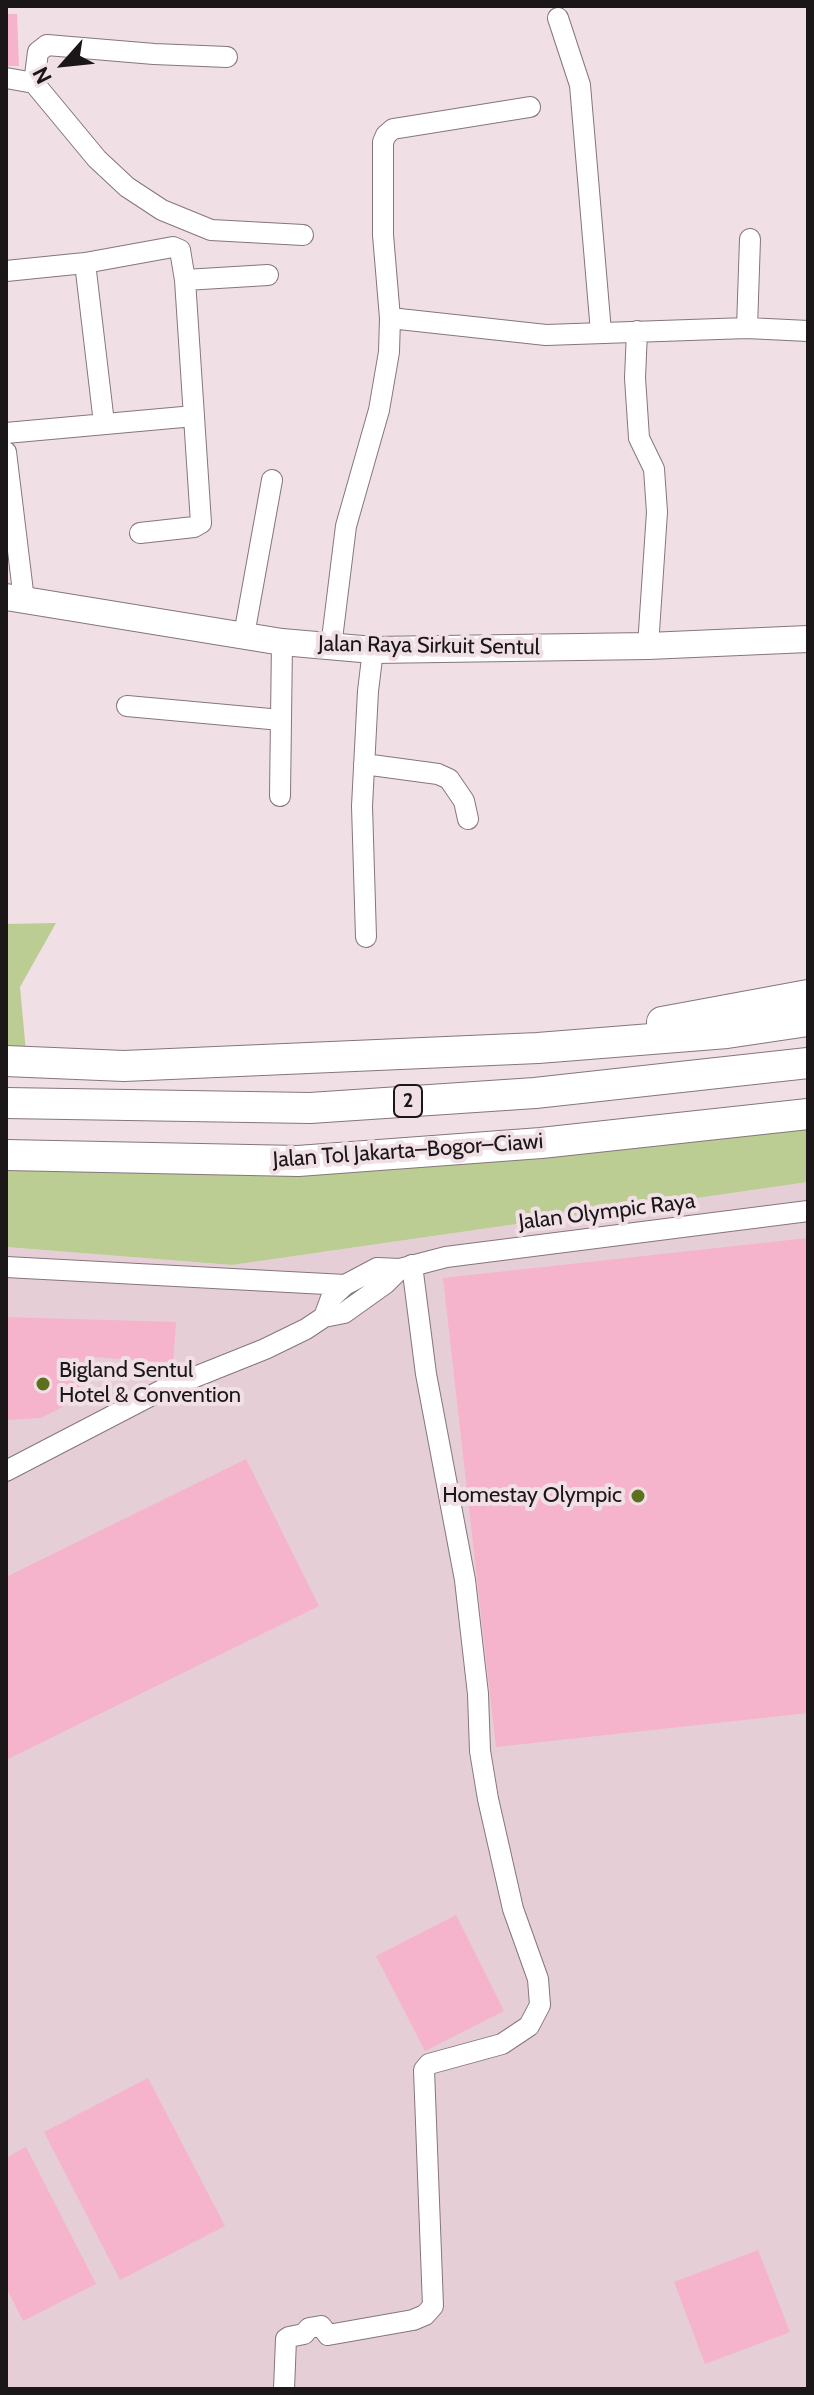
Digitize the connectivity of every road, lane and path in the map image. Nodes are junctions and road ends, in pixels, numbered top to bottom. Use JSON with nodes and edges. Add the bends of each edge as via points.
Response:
{"nodes":[{"id":1,"x":558,"y":18,"type":"dead end"},
{"id":2,"x":227,"y":57,"type":"dead end"},
{"id":3,"x":6,"y":78,"type":"edge"},
{"id":4,"x":34,"y":83,"type":"junction"},
{"id":5,"x":530,"y":107,"type":"dead end"},
{"id":6,"x":303,"y":235,"type":"dead end"},
{"id":7,"x":750,"y":239,"type":"dead end"},
{"id":8,"x":85,"y":263,"type":"junction"},
{"id":9,"x":6,"y":271,"type":"edge"},
{"id":10,"x":268,"y":275,"type":"dead end"},
{"id":11,"x":185,"y":280,"type":"junction"},
{"id":12,"x":390,"y":318,"type":"junction"},
{"id":13,"x":747,"y":328,"type":"junction"},
{"id":14,"x":637,"y":331,"type":"junction"},
{"id":15,"x":808,"y":331,"type":"edge"},
{"id":16,"x":601,"y":332,"type":"junction"},
{"id":17,"x":194,"y":416,"type":"junction"},
{"id":18,"x":104,"y":423,"type":"junction"},
{"id":19,"x":6,"y":433,"type":"edge"},
{"id":20,"x":6,"y":452,"type":"edge"},
{"id":21,"x":272,"y":480,"type":"dead end"},
{"id":22,"x":140,"y":533,"type":"dead end"},
{"id":23,"x":15,"y":599,"type":"edge"},
{"id":24,"x":244,"y":635,"type":"junction"},
{"id":25,"x":808,"y":639,"type":"edge"},
{"id":26,"x":282,"y":642,"type":"junction"},
{"id":27,"x":648,"y":646,"type":"junction"},
{"id":28,"x":331,"y":647,"type":"junction"},
{"id":29,"x":373,"y":650,"type":"junction"},
{"id":30,"x":127,"y":706,"type":"dead end"},
{"id":31,"x":281,"y":720,"type":"junction"},
{"id":32,"x":364,"y":764,"type":"junction"},
{"id":33,"x":280,"y":796,"type":"dead end"},
{"id":34,"x":468,"y":819,"type":"dead end"},
{"id":35,"x":366,"y":937,"type":"dead end"},
{"id":36,"x":808,"y":995,"type":"edge"},
{"id":37,"x":808,"y":1021,"type":"edge"},
{"id":38,"x":538,"y":1048,"type":"junction"},
{"id":39,"x":6,"y":1061,"type":"edge"},
{"id":40,"x":808,"y":1063,"type":"edge"},
{"id":41,"x":6,"y":1103,"type":"edge"},
{"id":42,"x":808,"y":1114,"type":"edge"},
{"id":43,"x":6,"y":1155,"type":"edge"},
{"id":44,"x":808,"y":1211,"type":"edge"},
{"id":45,"x":6,"y":1267,"type":"edge"},
{"id":46,"x":406,"y":1267,"type":"junction"},
{"id":47,"x":345,"y":1285,"type":"junction"},
{"id":48,"x":324,"y":1317,"type":"junction"},
{"id":49,"x":6,"y":1471,"type":"edge"},
{"id":50,"x":284,"y":2389,"type":"edge"}],
"edges":[{"from":1,"to":16,"type":"street","via":[[580,85]]},
{"from":2,"to":4,"type":"street","via":[[47,45],[38,52]]},
{"from":3,"to":4,"type":"street"},
{"from":4,"to":6,"type":"street","via":[[97,159],[162,210],[211,230]]},
{"from":5,"to":12,"type":"street","via":[[393,129],[386,135],[383,235]]},
{"from":7,"to":13,"type":"street"},
{"from":8,"to":9,"type":"street"},
{"from":8,"to":11,"type":"street","via":[[173,247],[180,250]]},
{"from":8,"to":18,"type":"street"},
{"from":10,"to":11,"type":"street"},
{"from":11,"to":17,"type":"street"},
{"from":12,"to":16,"type":"street","via":[[546,335]]},
{"from":12,"to":28,"type":"street","via":[[379,410],[346,526]]},
{"from":13,"to":14,"type":"street"},
{"from":13,"to":15,"type":"street"},
{"from":14,"to":16,"type":"street"},
{"from":14,"to":27,"type":"street","via":[[639,438],[654,469],[657,512]]},
{"from":17,"to":18,"type":"street"},
{"from":17,"to":22,"type":"street","via":[[201,523]]},
{"from":18,"to":19,"type":"street"},
{"from":20,"to":23,"type":"street"},
{"from":21,"to":24,"type":"street"},
{"from":23,"to":24,"type":"main road","name":"Jalan Raya Sirkuit Sentul"},
{"from":24,"to":26,"type":"main road","name":"Jalan Raya Sirkuit Sentul"},
{"from":25,"to":27,"type":"main road","name":"Jalan Raya Sirkuit Sentul"},
{"from":26,"to":28,"type":"main road","name":"Jalan Raya Sirkuit Sentul"},
{"from":26,"to":31,"type":"street"},
{"from":27,"to":29,"type":"main road","name":"Jalan Raya Sirkuit Sentul"},
{"from":28,"to":29,"type":"main road","name":"Jalan Raya Sirkuit Sentul"},
{"from":29,"to":32,"type":"street"},
{"from":30,"to":31,"type":"street"},
{"from":31,"to":33,"type":"street"},
{"from":32,"to":34,"type":"street","via":[[449,779],[464,801]]},
{"from":32,"to":35,"type":"street"},
{"from":36,"to":38,"type":"highway"},
{"from":37,"to":38,"type":"highway"},
{"from":38,"to":39,"type":"highway","via":[[124,1066]]},
{"from":40,"to":41,"type":"highway","number":"2","via":[[535,1093],[310,1108]]},
{"from":42,"to":43,"type":"highway","name":"Jalan Tol Jakarta–Bogor–Ciawi","via":[[541,1143],[298,1161]]},
{"from":44,"to":46,"type":"street","name":"Jalan Olympic Raya","via":[[446,1257]]},
{"from":45,"to":47,"type":"street"},
{"from":46,"to":47,"type":"street","name":"Jalan Olympic Raya","via":[[377,1268]]},
{"from":46,"to":48,"type":"street","name":"Jalan Olympic Raya","via":[[344,1313]]},
{"from":46,"to":50,"type":"street","via":[[465,1580],[488,1799],[513,1909],[538,1979],[540,2005],[529,2026],[502,2044],[429,2064],[424,2070],[433,2306],[413,2320],[328,2335],[321,2326],[289,2337]]},
{"from":47,"to":48,"type":"street","name":"Jalan Olympic Raya","via":[[331,1298]]},
{"from":48,"to":49,"type":"street","name":"Jalan Olympic Raya","via":[[265,1349],[160,1391]]}]}
